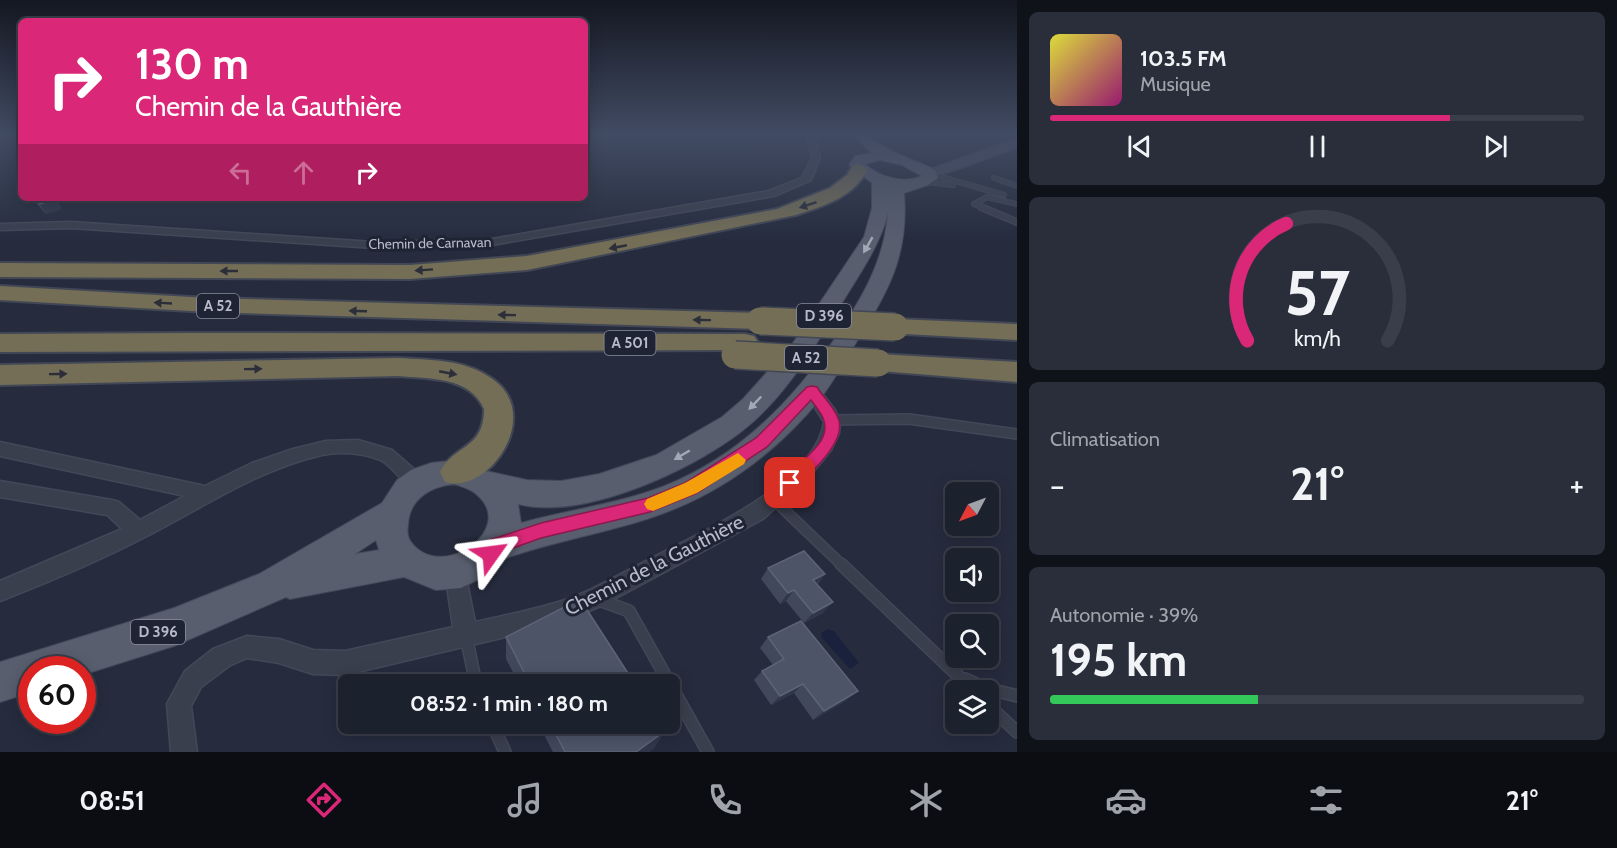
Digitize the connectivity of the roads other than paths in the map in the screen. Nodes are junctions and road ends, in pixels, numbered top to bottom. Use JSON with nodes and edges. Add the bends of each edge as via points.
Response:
{"nodes":[{"id":1,"x":811,"y":170,"type":"edge"},
{"id":2,"x":858,"y":170,"type":"edge"},
{"id":3,"x":867,"y":170,"type":"edge"},
{"id":4,"x":915,"y":170,"type":"edge"},
{"id":5,"x":942,"y":170,"type":"edge"},
{"id":6,"x":875,"y":177,"type":"junction"},
{"id":7,"x":925,"y":178,"type":"junction"},
{"id":8,"x":994,"y":178,"type":"dead end"},
{"id":9,"x":966,"y":186,"type":"junction"},
{"id":10,"x":1017,"y":186,"type":"edge"},
{"id":11,"x":1017,"y":198,"type":"edge"},
{"id":12,"x":1017,"y":204,"type":"edge"},
{"id":13,"x":0,"y":220,"type":"edge"},
{"id":14,"x":1017,"y":222,"type":"edge"},
{"id":15,"x":71,"y":225,"type":"junction"},
{"id":16,"x":0,"y":227,"type":"edge"},
{"id":17,"x":0,"y":270,"type":"edge"},
{"id":18,"x":0,"y":293,"type":"edge"},
{"id":19,"x":1010,"y":332,"type":"edge"},
{"id":20,"x":747,"y":340,"type":"junction"},
{"id":21,"x":0,"y":343,"type":"edge"},
{"id":22,"x":887,"y":346,"type":"junction"},
{"id":23,"x":1017,"y":354,"type":"edge"},
{"id":24,"x":1017,"y":372,"type":"edge"},
{"id":25,"x":0,"y":375,"type":"edge"},
{"id":26,"x":812,"y":391,"type":"junction"},
{"id":27,"x":832,"y":420,"type":"junction"},
{"id":28,"x":1017,"y":434,"type":"edge"},
{"id":29,"x":0,"y":449,"type":"edge"},
{"id":30,"x":457,"y":472,"type":"junction"},
{"id":31,"x":417,"y":482,"type":"junction"},
{"id":32,"x":487,"y":483,"type":"junction"},
{"id":33,"x":0,"y":489,"type":"edge"},
{"id":34,"x":204,"y":494,"type":"junction"},
{"id":35,"x":774,"y":500,"type":"junction"},
{"id":36,"x":392,"y":513,"type":"junction"},
{"id":37,"x":138,"y":531,"type":"junction"},
{"id":38,"x":499,"y":545,"type":"junction"},
{"id":39,"x":406,"y":561,"type":"junction"},
{"id":40,"x":455,"y":572,"type":"junction"},
{"id":41,"x":272,"y":586,"type":"junction"},
{"id":42,"x":0,"y":591,"type":"edge"},
{"id":43,"x":595,"y":598,"type":"junction"},
{"id":44,"x":466,"y":635,"type":"junction"},
{"id":45,"x":81,"y":656,"type":"edge"},
{"id":46,"x":474,"y":674,"type":"edge"},
{"id":47,"x":956,"y":674,"type":"junction"},
{"id":48,"x":18,"y":676,"type":"edge"},
{"id":49,"x":962,"y":680,"type":"edge"},
{"id":50,"x":0,"y":682,"type":"edge"},
{"id":51,"x":1017,"y":696,"type":"edge"},
{"id":52,"x":999,"y":715,"type":"edge"},
{"id":53,"x":1017,"y":732,"type":"edge"},
{"id":54,"x":497,"y":734,"type":"edge"},
{"id":55,"x":184,"y":752,"type":"edge"},
{"id":56,"x":505,"y":752,"type":"edge"},
{"id":57,"x":708,"y":752,"type":"edge"}],
"edges":[{"from":1,"to":15,"type":"street","name":"Chemin de Carnavan","via":[[806,180],[771,194],[492,243],[374,245]]},
{"from":2,"to":17,"type":"highway","one_way":true,"via":[[838,191],[816,203],[780,214],[527,262],[410,272]]},
{"from":3,"to":6,"type":"main road"},
{"from":4,"to":7,"type":"main road"},
{"from":5,"to":7,"type":"main road"},
{"from":6,"to":7,"type":"main road"},
{"from":6,"to":32,"type":"main road","number":"D 396","one_way":true,"via":[[880,183],[881,208],[873,237],[802,348],[753,406],[732,424],[668,464],[599,487],[561,494],[527,493]]},
{"from":7,"to":9,"type":"lane"},
{"from":7,"to":9,"type":"lane"},
{"from":7,"to":26,"type":"main road","number":"D 396","via":[[896,192],[894,253],[868,306]]},
{"from":8,"to":10,"type":"lane"},
{"from":9,"to":11,"type":"lane"},
{"from":12,"to":14,"type":"lane","via":[[987,197],[974,204]]},
{"from":13,"to":15,"type":"street"},
{"from":15,"to":16,"type":"street","name":"Chemin de Carnavan"},
{"from":20,"to":18,"type":"highway","number":"A 52","one_way":true},
{"from":19,"to":22,"type":"highway","number":"A 52"},
{"from":20,"to":21,"type":"highway","number":"A 52","via":[[515,344],[331,340]]},
{"from":20,"to":22,"type":"highway","number":"A 52","bridge":true},
{"from":20,"to":22,"type":"highway","number":"A 52","bridge":true},
{"from":22,"to":23,"type":"highway"},
{"from":22,"to":24,"type":"highway","number":"A 52"},
{"from":25,"to":30,"type":"highway","one_way":true,"via":[[398,367],[461,375],[480,384],[494,397],[502,414],[490,448]]},
{"from":26,"to":27,"type":"street"},
{"from":26,"to":38,"type":"main road","number":"D 396","via":[[762,442],[691,488],[650,505]]},
{"from":27,"to":28,"type":"lane","via":[[909,419]]},
{"from":27,"to":35,"type":"street","name":"Chemin de la Gauthière","via":[[832,433],[823,449]]},
{"from":29,"to":34,"type":"street"},
{"from":30,"to":31,"type":"main road","via":[[436,474]]},
{"from":30,"to":32,"type":"main road"},
{"from":31,"to":34,"type":"street","via":[[387,456],[368,449],[325,447],[255,470]]},
{"from":31,"to":36,"type":"main road","via":[[401,496]]},
{"from":32,"to":38,"type":"main road","via":[[505,508],[506,524]]},
{"from":33,"to":37,"type":"street","via":[[112,508]]},
{"from":34,"to":37,"type":"street"},
{"from":35,"to":43,"type":"street","name":"Chemin de la Gauthière"},
{"from":35,"to":47,"type":"lane"},
{"from":36,"to":39,"type":"main road","via":[[390,530]]},
{"from":36,"to":41,"type":"main road","number":"D 396"},
{"from":37,"to":42,"type":"street"},
{"from":38,"to":40,"type":"main road","via":[[476,566]]},
{"from":39,"to":40,"type":"main road","via":[[421,569]]},
{"from":39,"to":41,"type":"main road","number":"D 396"},
{"from":40,"to":44,"type":"street"},
{"from":41,"to":45,"type":"main road","number":"D 396","via":[[174,627]]},
{"from":43,"to":44,"type":"street","name":"Chemin de la Gauthière","via":[[556,614]]},
{"from":43,"to":57,"type":"lane","via":[[629,611]]},
{"from":44,"to":46,"type":"lane"},
{"from":44,"to":55,"type":"street","name":"Chemin de la Gauthière","via":[[345,663],[313,662],[247,646],[221,657],[193,679],[179,704]]},
{"from":47,"to":49,"type":"lane"},
{"from":47,"to":51,"type":"lane","via":[[985,688]]},
{"from":48,"to":50,"type":"main road"},
{"from":52,"to":53,"type":"lane"},
{"from":54,"to":56,"type":"lane"}]}
